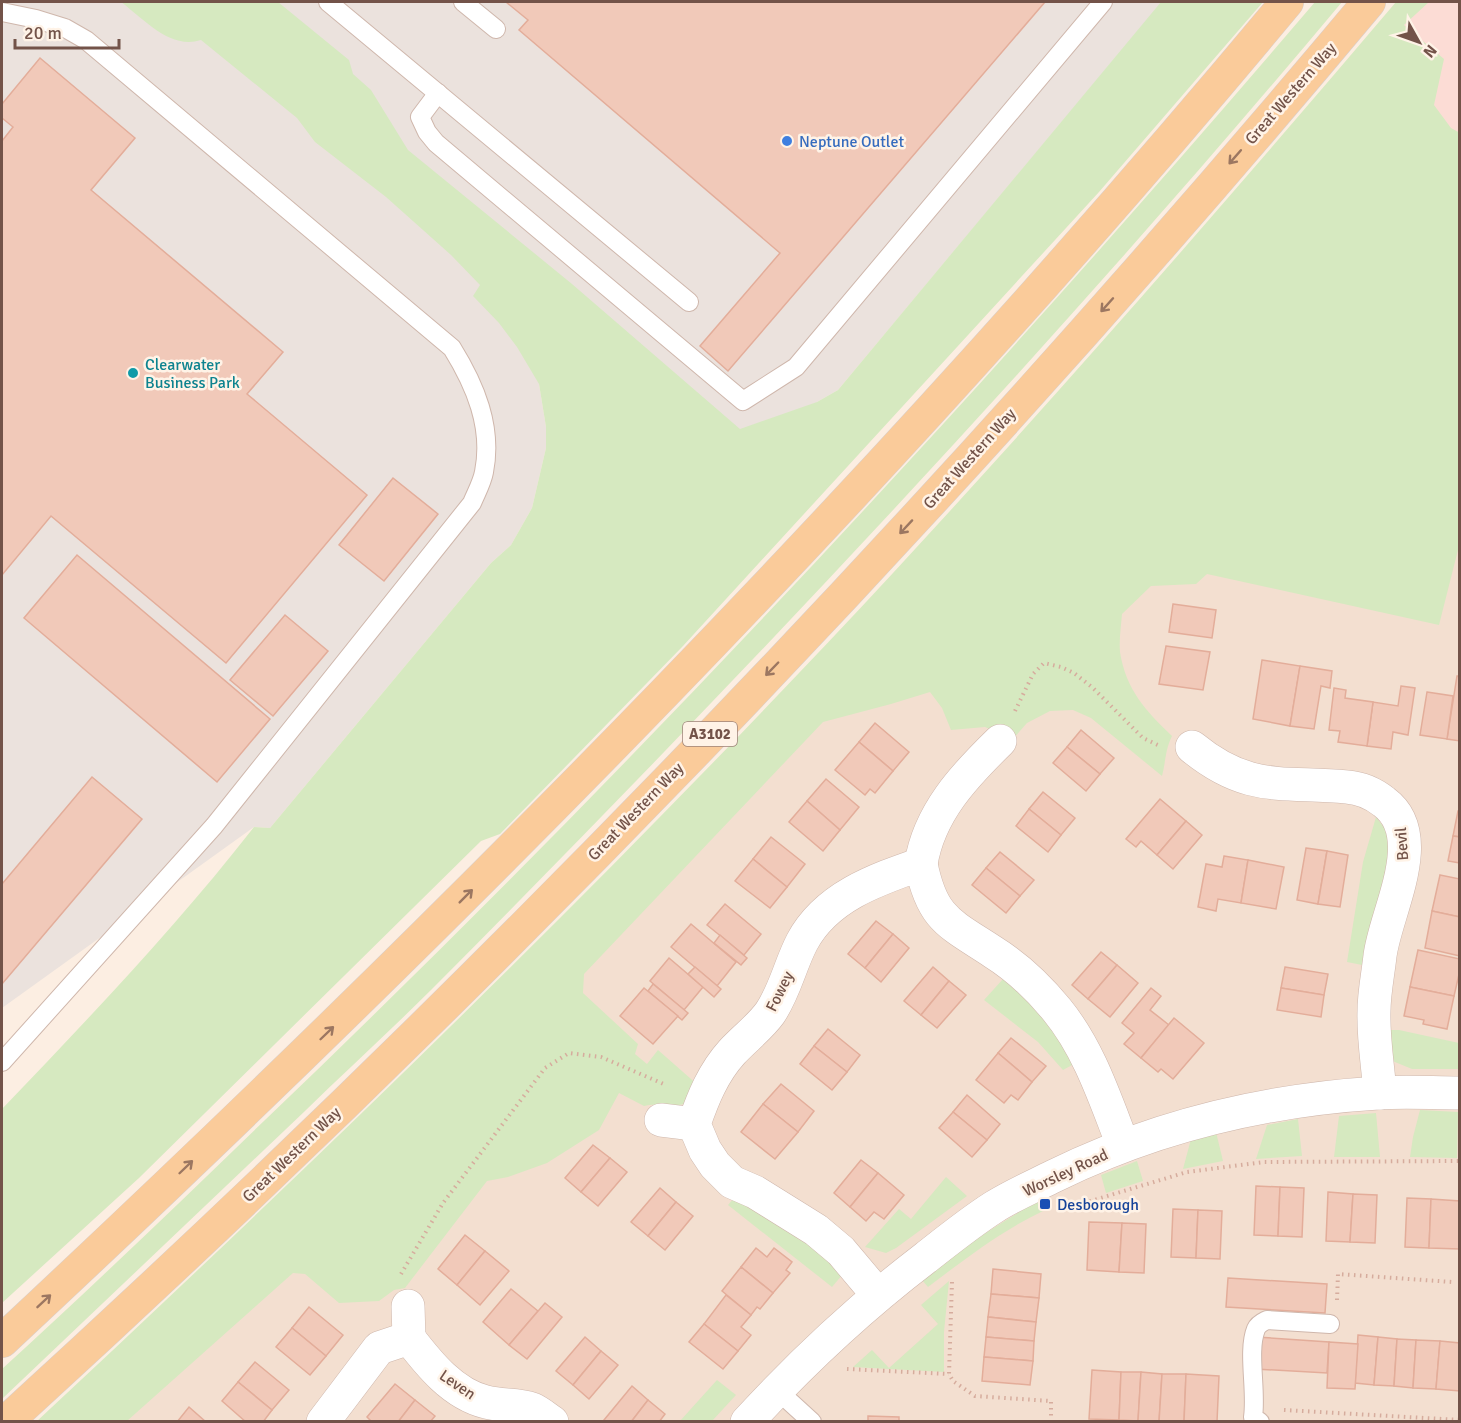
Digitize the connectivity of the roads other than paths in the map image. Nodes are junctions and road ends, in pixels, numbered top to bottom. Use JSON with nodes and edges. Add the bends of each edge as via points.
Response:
{"nodes":[{"id":1,"x":328,"y":2,"type":"edge"},
{"id":2,"x":463,"y":2,"type":"edge"},
{"id":3,"x":1103,"y":2,"type":"edge"},
{"id":4,"x":1287,"y":2,"type":"edge"},
{"id":5,"x":1369,"y":2,"type":"edge"},
{"id":6,"x":2,"y":12,"type":"edge"},
{"id":7,"x":496,"y":29,"type":"dead end"},
{"id":8,"x":438,"y":93,"type":"junction"},
{"id":9,"x":689,"y":302,"type":"dead end"},
{"id":10,"x":1000,"y":741,"type":"road end"},
{"id":11,"x":1192,"y":747,"type":"road end"},
{"id":12,"x":921,"y":864,"type":"junction"},
{"id":13,"x":2,"y":1062,"type":"edge"},
{"id":14,"x":1380,"y":1093,"type":"junction"},
{"id":15,"x":1460,"y":1093,"type":"edge"},
{"id":16,"x":698,"y":1112,"type":"junction"},
{"id":17,"x":661,"y":1120,"type":"dead end"},
{"id":18,"x":1123,"y":1145,"type":"junction"},
{"id":19,"x":878,"y":1295,"type":"junction"},
{"id":20,"x":408,"y":1306,"type":"road end"},
{"id":21,"x":1330,"y":1324,"type":"road end"},
{"id":22,"x":409,"y":1338,"type":"junction"},
{"id":23,"x":2,"y":1341,"type":"edge"},
{"id":24,"x":777,"y":1390,"type":"junction"},
{"id":25,"x":1257,"y":1416,"type":"edge"},
{"id":26,"x":6,"y":1422,"type":"edge"},
{"id":27,"x":323,"y":1422,"type":"edge"},
{"id":28,"x":552,"y":1422,"type":"edge"},
{"id":29,"x":747,"y":1422,"type":"edge"},
{"id":30,"x":812,"y":1422,"type":"edge"}],
"edges":[{"from":1,"to":8,"type":"lane"},
{"from":2,"to":7,"type":"lane"},
{"from":3,"to":8,"type":"lane","via":[[796,368],[743,401],[436,143],[420,117]]},
{"from":23,"to":4,"type":"main road","one_way":true,"via":[[333,1026],[679,679],[1037,290]]},
{"from":5,"to":26,"type":"main road","name":"Great Western Way","number":"A3102","one_way":true,"via":[[1117,295],[868,568],[598,851],[274,1172]]},
{"from":6,"to":13,"type":"lane","via":[[65,28],[86,40],[452,348],[468,374],[487,441],[483,474],[472,503],[214,826]]},
{"from":8,"to":9,"type":"lane"},
{"from":10,"to":12,"type":"street","via":[[964,776],[930,828]]},
{"from":11,"to":14,"type":"street","name":"Bevil","via":[[1251,780],[1352,788],[1373,795],[1398,816],[1404,850],[1401,878],[1381,948],[1374,1011]]},
{"from":12,"to":16,"type":"street","name":"Fowey","via":[[851,892],[816,921],[770,1014],[730,1054],[713,1078]]},
{"from":12,"to":18,"type":"street","via":[[926,889],[944,917],[1018,970],[1077,1037]]},
{"from":14,"to":15,"type":"street","name":"Worsley Road"},
{"from":14,"to":18,"type":"street","name":"Worsley Road","via":[[1237,1111]]},
{"from":16,"to":17,"type":"street"},
{"from":16,"to":19,"type":"street","via":[[705,1149],[715,1166],[732,1182],[816,1230],[841,1251]]},
{"from":18,"to":19,"type":"street","name":"Worsley Road","via":[[995,1206]]},
{"from":19,"to":24,"type":"street","name":"Worsley Road"},
{"from":20,"to":22,"type":"street"},
{"from":21,"to":25,"type":"lane","via":[[1267,1320],[1256,1328],[1252,1370]]},
{"from":22,"to":27,"type":"street","via":[[379,1348]]},
{"from":22,"to":28,"type":"street","name":"Leven","via":[[447,1381],[469,1395],[486,1402],[532,1409]]},
{"from":24,"to":29,"type":"street","name":"Worsley Road"},
{"from":24,"to":30,"type":"lane"}]}
